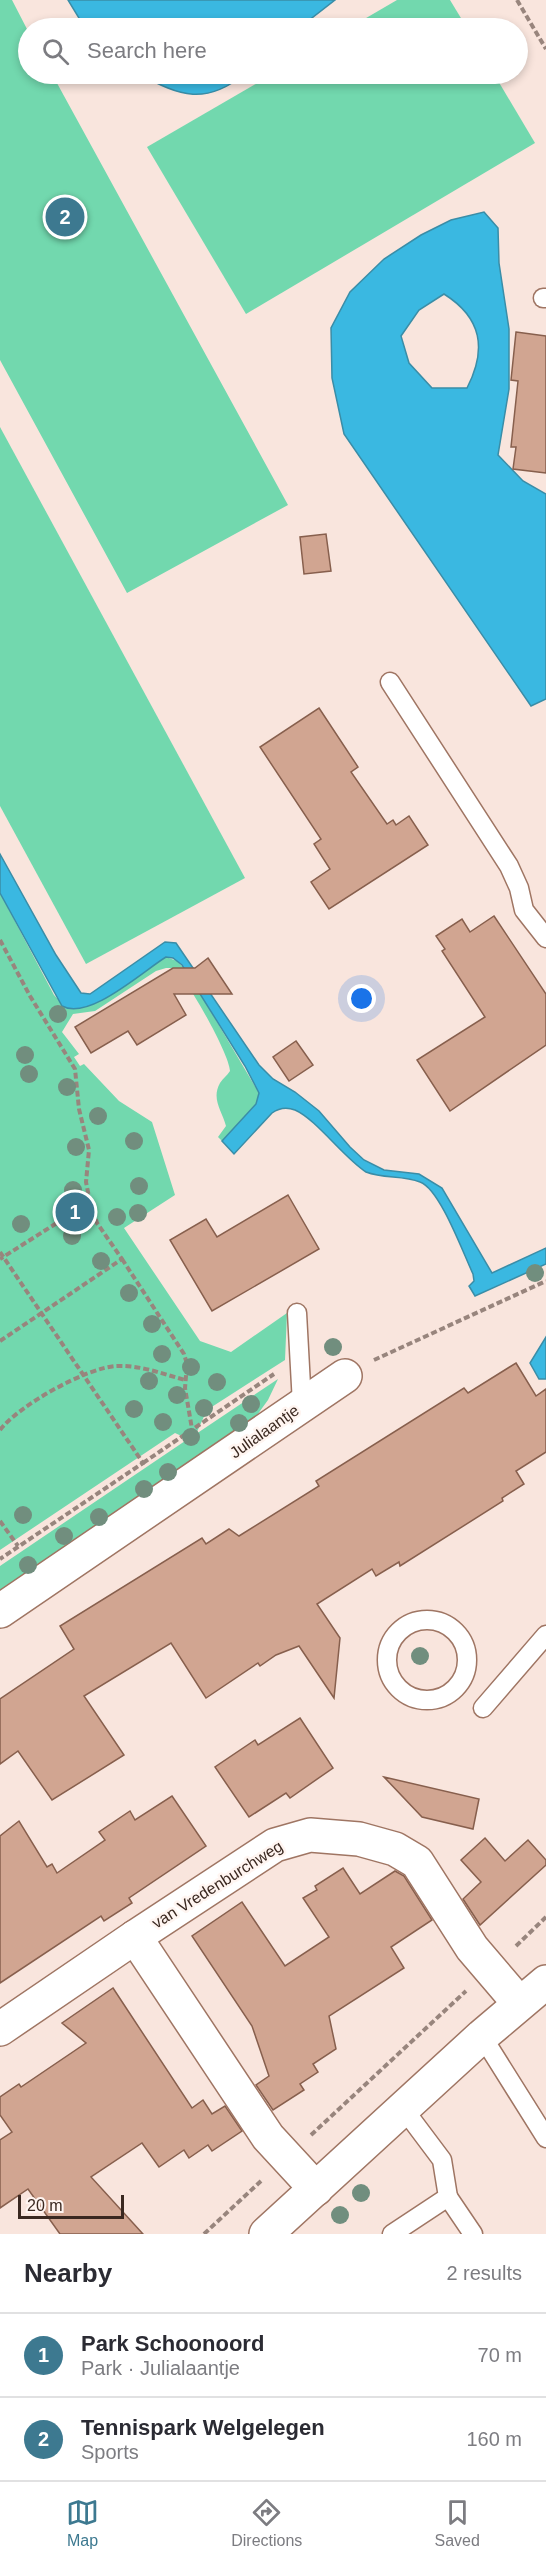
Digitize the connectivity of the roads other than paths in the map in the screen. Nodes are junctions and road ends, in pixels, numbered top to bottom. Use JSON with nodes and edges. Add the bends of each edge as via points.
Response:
{"nodes":[{"id":1,"x":390,"y":682,"type":"dead end"},
{"id":2,"x":546,"y":938,"type":"edge"},
{"id":3,"x":297,"y":1313,"type":"dead end"},
{"id":4,"x":345,"y":1376,"type":"road end"},
{"id":5,"x":302,"y":1404,"type":"junction"},
{"id":6,"x":0,"y":1611,"type":"edge"},
{"id":7,"x":546,"y":1635,"type":"edge"},
{"id":8,"x":458,"y":1688,"type":"joint"},
{"id":9,"x":483,"y":1708,"type":"dead end"},
{"id":10,"x":135,"y":1937,"type":"junction"},
{"id":11,"x":546,"y":1982,"type":"edge"},
{"id":12,"x":519,"y":2003,"type":"junction"},
{"id":13,"x":0,"y":2029,"type":"edge"},
{"id":14,"x":482,"y":2036,"type":"junction"},
{"id":15,"x":403,"y":2108,"type":"junction"},
{"id":16,"x":546,"y":2138,"type":"edge"},
{"id":17,"x":316,"y":2189,"type":"junction"},
{"id":18,"x":448,"y":2198,"type":"junction"},
{"id":19,"x":266,"y":2234,"type":"edge"},
{"id":20,"x":392,"y":2234,"type":"edge"},
{"id":21,"x":473,"y":2234,"type":"edge"}],
"edges":[{"from":1,"to":2,"type":"lane","via":[[509,866],[524,910]]},
{"from":3,"to":5,"type":"lane"},
{"from":4,"to":5,"type":"street","name":"Julialaantje"},
{"from":5,"to":6,"type":"street","name":"Julialaantje"},
{"from":7,"to":9,"type":"lane"},
{"from":8,"to":8,"type":"lane","via":[[466,1673],[467,1649],[446,1623],[431,1619],[411,1622],[392,1638],[386,1661],[393,1684],[412,1698],[437,1700]]},
{"from":10,"to":12,"type":"street","name":"van Vredenburchweg","via":[[275,1845],[299,1837],[341,1837],[378,1844],[411,1857],[424,1871],[472,1948]]},
{"from":10,"to":13,"type":"street","name":"van Vredenburchweg"},
{"from":10,"to":17,"type":"street","name":"van Vredenburchweg","via":[[268,2138]]},
{"from":11,"to":12,"type":"street"},
{"from":12,"to":14,"type":"street"},
{"from":14,"to":15,"type":"street"},
{"from":14,"to":16,"type":"lane"},
{"from":15,"to":17,"type":"street"},
{"from":15,"to":18,"type":"lane","via":[[442,2160]]},
{"from":17,"to":19,"type":"street"},
{"from":18,"to":20,"type":"lane"},
{"from":18,"to":21,"type":"lane"}]}
